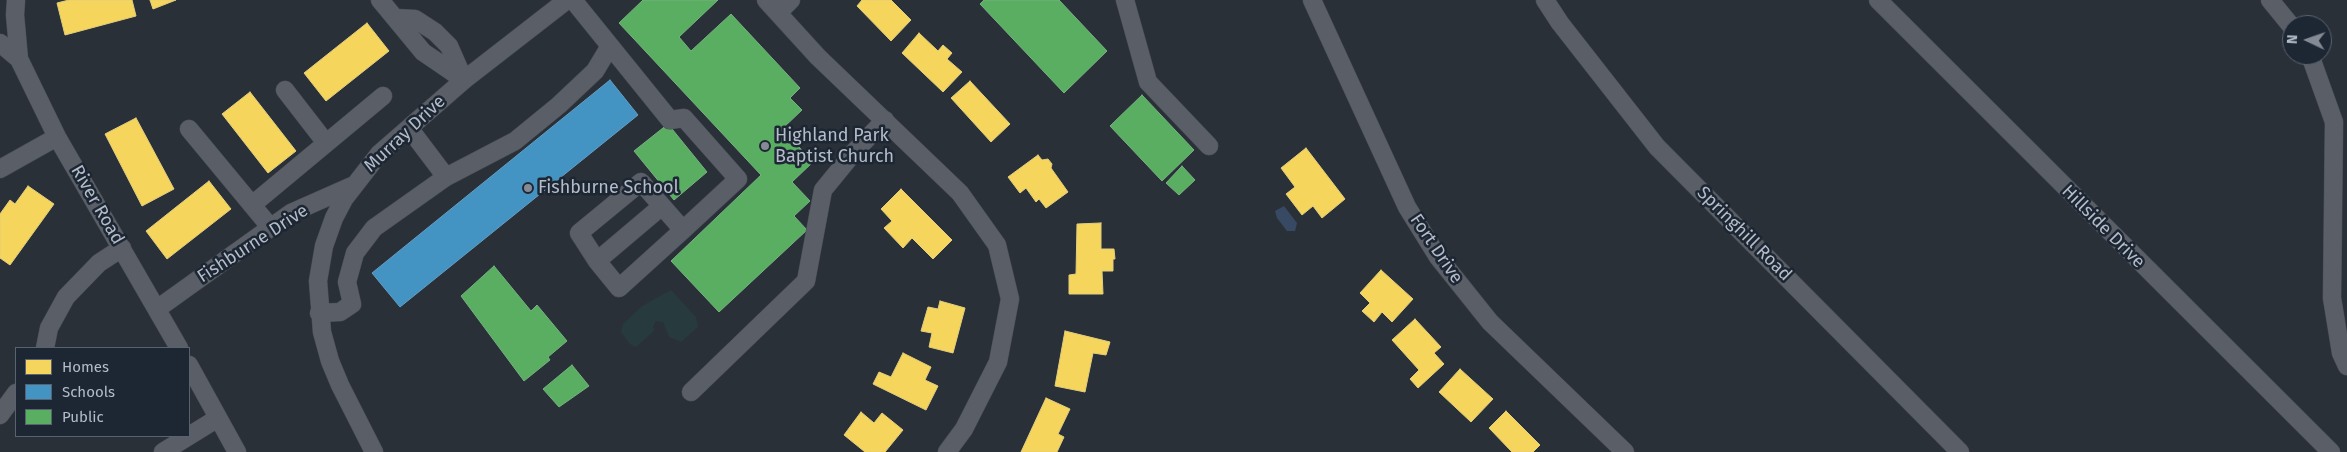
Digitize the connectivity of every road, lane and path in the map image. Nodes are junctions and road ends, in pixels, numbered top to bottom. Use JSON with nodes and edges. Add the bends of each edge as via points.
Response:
{"nodes":[{"id":1,"x":16,"y":0,"type":"edge"},
{"id":2,"x":380,"y":0,"type":"edge"},
{"id":3,"x":567,"y":0,"type":"edge"},
{"id":4,"x":573,"y":0,"type":"edge"},
{"id":5,"x":791,"y":0,"type":"edge"},
{"id":6,"x":1125,"y":0,"type":"edge"},
{"id":7,"x":1312,"y":0,"type":"edge"},
{"id":8,"x":1545,"y":0,"type":"edge"},
{"id":9,"x":1878,"y":0,"type":"edge"},
{"id":10,"x":2270,"y":0,"type":"edge"},
{"id":11,"x":772,"y":6,"type":"edge"},
{"id":12,"x":2282,"y":15,"type":"edge"},
{"id":13,"x":0,"y":44,"type":"edge"},
{"id":14,"x":610,"y":46,"type":"junction"},
{"id":15,"x":19,"y":59,"type":"junction"},
{"id":16,"x":2314,"y":65,"type":"edge"},
{"id":17,"x":464,"y":80,"type":"junction"},
{"id":18,"x":285,"y":90,"type":"dead end"},
{"id":19,"x":383,"y":96,"type":"dead end"},
{"id":20,"x":885,"y":120,"type":"junction"},
{"id":21,"x":409,"y":128,"type":"junction"},
{"id":22,"x":189,"y":129,"type":"dead end"},
{"id":23,"x":57,"y":137,"type":"junction"},
{"id":24,"x":326,"y":143,"type":"junction"},
{"id":25,"x":1209,"y":146,"type":"dead end"},
{"id":26,"x":0,"y":169,"type":"edge"},
{"id":27,"x":446,"y":177,"type":"junction"},
{"id":28,"x":352,"y":186,"type":"junction"},
{"id":29,"x":252,"y":205,"type":"junction"},
{"id":30,"x":662,"y":206,"type":"junction"},
{"id":31,"x":271,"y":228,"type":"junction"},
{"id":32,"x":683,"y":230,"type":"junction"},
{"id":33,"x":122,"y":248,"type":"junction"},
{"id":34,"x":597,"y":261,"type":"junction"},
{"id":35,"x":157,"y":309,"type":"junction"},
{"id":36,"x":319,"y":313,"type":"junction"},
{"id":37,"x":44,"y":347,"type":"edge"},
{"id":38,"x":178,"y":347,"type":"edge"},
{"id":39,"x":2347,"y":366,"type":"edge"},
{"id":40,"x":190,"y":367,"type":"edge"},
{"id":41,"x":691,"y":392,"type":"dead end"},
{"id":42,"x":15,"y":394,"type":"edge"},
{"id":43,"x":0,"y":414,"type":"edge"},
{"id":44,"x":218,"y":418,"type":"junction"},
{"id":45,"x":190,"y":435,"type":"edge"},
{"id":46,"x":187,"y":437,"type":"edge"},
{"id":47,"x":163,"y":452,"type":"edge"},
{"id":48,"x":238,"y":452,"type":"edge"},
{"id":49,"x":374,"y":452,"type":"edge"},
{"id":50,"x":948,"y":452,"type":"edge"},
{"id":51,"x":1625,"y":452,"type":"edge"},
{"id":52,"x":1960,"y":452,"type":"edge"},
{"id":53,"x":2330,"y":452,"type":"edge"}],
"edges":[{"from":1,"to":15,"type":"street"},
{"from":2,"to":17,"type":"street","via":[[423,52]]},
{"from":3,"to":17,"type":"street","name":"Murray Drive"},
{"from":4,"to":14,"type":"street"},
{"from":5,"to":11,"type":"street"},
{"from":6,"to":25,"type":"street","via":[[1148,82]]},
{"from":7,"to":51,"type":"street","name":"Fort Drive","via":[[1407,207],[1438,257],[1490,322]]},
{"from":8,"to":52,"type":"street","name":"Springhill Road","via":[[1657,147]]},
{"from":9,"to":53,"type":"street","name":"Hillside Drive"},
{"from":10,"to":12,"type":"street"},
{"from":11,"to":20,"type":"street","via":[[818,57]]},
{"from":13,"to":15,"type":"street"},
{"from":14,"to":27,"type":"street","via":[[595,71],[559,106],[515,141]]},
{"from":14,"to":32,"type":"street","via":[[670,120],[684,118],[738,179]]},
{"from":15,"to":23,"type":"street","name":"River Road"},
{"from":16,"to":39,"type":"street","via":[[2334,122],[2332,298],[2341,353]]},
{"from":17,"to":21,"type":"street","name":"Murray Drive"},
{"from":18,"to":24,"type":"street"},
{"from":19,"to":24,"type":"street"},
{"from":20,"to":41,"type":"street","via":[[823,190],[806,281]]},
{"from":20,"to":50,"type":"street","via":[[960,193],[997,245],[1010,299],[998,362]]},
{"from":21,"to":27,"type":"street"},
{"from":21,"to":28,"type":"street","name":"Murray Drive","via":[[379,154]]},
{"from":22,"to":29,"type":"street"},
{"from":23,"to":26,"type":"street"},
{"from":23,"to":33,"type":"street","name":"River Road"},
{"from":24,"to":29,"type":"street"},
{"from":27,"to":36,"type":"street","via":[[374,228],[355,253],[347,282],[352,304],[340,312]]},
{"from":28,"to":31,"type":"street","name":"Fishburne Drive","via":[[291,213]]},
{"from":28,"to":36,"type":"street","name":"Murray Drive","via":[[334,218],[324,246],[318,281]]},
{"from":29,"to":31,"type":"street"},
{"from":30,"to":32,"type":"street"},
{"from":30,"to":34,"type":"street"},
{"from":30,"to":34,"type":"street","via":[[641,182],[579,233]]},
{"from":31,"to":35,"type":"street","name":"Fishburne Drive"},
{"from":32,"to":34,"type":"street","via":[[619,288]]},
{"from":33,"to":35,"type":"street","name":"River Road"},
{"from":33,"to":37,"type":"street","via":[[99,263],[66,297],[49,328]]},
{"from":35,"to":38,"type":"street","name":"River Road"},
{"from":36,"to":49,"type":"street","name":"Murray Drive","via":[[330,361]]},
{"from":40,"to":44,"type":"street"},
{"from":42,"to":43,"type":"street"},
{"from":44,"to":45,"type":"street"},
{"from":44,"to":48,"type":"street"},
{"from":46,"to":47,"type":"street"}]}
